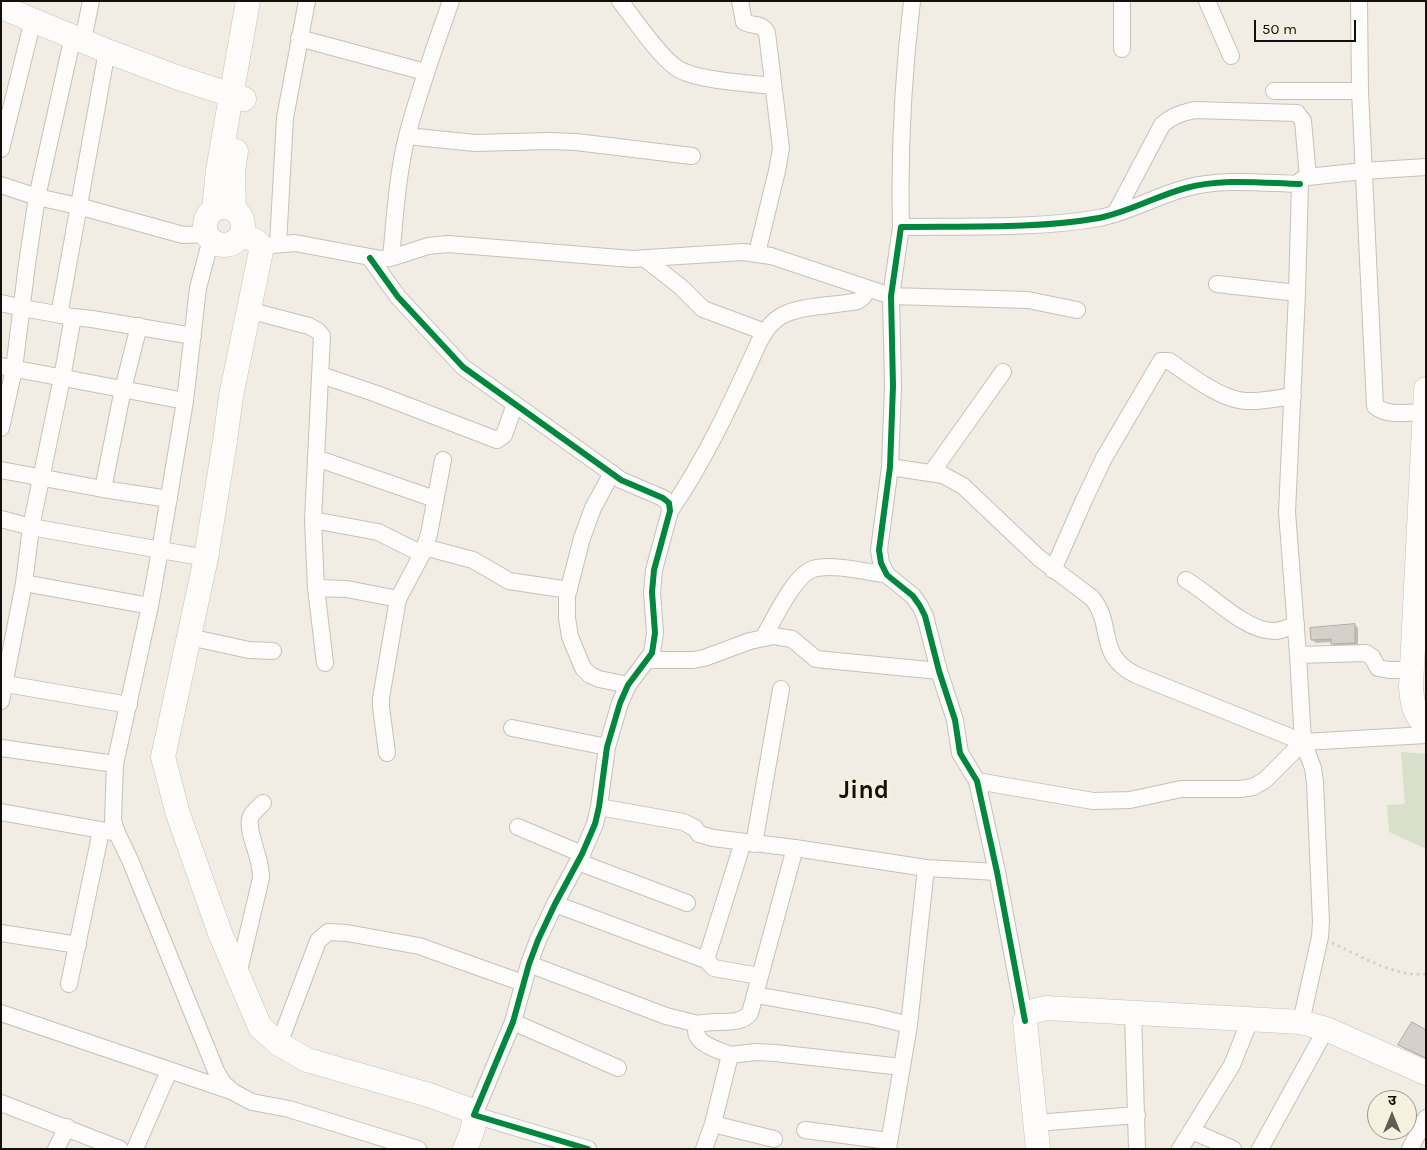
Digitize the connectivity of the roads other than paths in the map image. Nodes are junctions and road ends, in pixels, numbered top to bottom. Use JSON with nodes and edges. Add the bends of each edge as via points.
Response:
{"nodes":[{"id":1,"x":91,"y":1,"type":"edge"},
{"id":2,"x":248,"y":1,"type":"edge"},
{"id":3,"x":260,"y":1,"type":"edge"},
{"id":4,"x":307,"y":1,"type":"edge"},
{"id":5,"x":451,"y":1,"type":"edge"},
{"id":6,"x":620,"y":1,"type":"edge"},
{"id":7,"x":740,"y":1,"type":"edge"},
{"id":8,"x":912,"y":1,"type":"edge"},
{"id":9,"x":1122,"y":1,"type":"edge"},
{"id":10,"x":1207,"y":1,"type":"edge"},
{"id":11,"x":1359,"y":1,"type":"edge"},
{"id":12,"x":8,"y":6,"type":"edge"},
{"id":13,"x":33,"y":20,"type":"junction"},
{"id":14,"x":78,"y":38,"type":"junction"},
{"id":15,"x":299,"y":38,"type":"junction"},
{"id":16,"x":1122,"y":49,"type":"dead end"},
{"id":17,"x":107,"y":51,"type":"junction"},
{"id":18,"x":1232,"y":56,"type":"dead end"},
{"id":19,"x":425,"y":72,"type":"junction"},
{"id":20,"x":772,"y":86,"type":"junction"},
{"id":21,"x":1274,"y":91,"type":"dead end"},
{"id":22,"x":1360,"y":91,"type":"junction"},
{"id":23,"x":238,"y":97,"type":"junction"},
{"id":24,"x":407,"y":136,"type":"junction"},
{"id":25,"x":1,"y":149,"type":"edge"},
{"id":26,"x":692,"y":156,"type":"dead end"},
{"id":27,"x":1426,"y":167,"type":"edge"},
{"id":28,"x":1363,"y":171,"type":"junction"},
{"id":29,"x":1304,"y":181,"type":"junction"},
{"id":30,"x":1,"y":185,"type":"edge"},
{"id":31,"x":37,"y":197,"type":"junction"},
{"id":32,"x":78,"y":206,"type":"junction"},
{"id":33,"x":224,"y":210,"type":"junction"},
{"id":34,"x":1115,"y":214,"type":"junction"},
{"id":35,"x":901,"y":227,"type":"junction"},
{"id":36,"x":209,"y":236,"type":"junction"},
{"id":37,"x":260,"y":241,"type":"junction"},
{"id":38,"x":758,"y":253,"type":"junction"},
{"id":39,"x":370,"y":258,"type":"junction"},
{"id":40,"x":391,"y":258,"type":"junction"},
{"id":41,"x":645,"y":259,"type":"junction"},
{"id":42,"x":1217,"y":284,"type":"dead end"},
{"id":43,"x":868,"y":289,"type":"junction"},
{"id":44,"x":1297,"y":293,"type":"junction"},
{"id":45,"x":891,"y":296,"type":"junction"},
{"id":46,"x":1,"y":303,"type":"edge"},
{"id":47,"x":22,"y":308,"type":"junction"},
{"id":48,"x":248,"y":310,"type":"junction"},
{"id":49,"x":1077,"y":310,"type":"dead end"},
{"id":50,"x":66,"y":316,"type":"junction"},
{"id":51,"x":139,"y":326,"type":"junction"},
{"id":52,"x":765,"y":332,"type":"junction"},
{"id":53,"x":193,"y":336,"type":"junction"},
{"id":54,"x":8,"y":368,"type":"edge"},
{"id":55,"x":1003,"y":372,"type":"dead end"},
{"id":56,"x":320,"y":375,"type":"junction"},
{"id":57,"x":62,"y":378,"type":"junction"},
{"id":58,"x":123,"y":389,"type":"junction"},
{"id":59,"x":1293,"y":396,"type":"junction"},
{"id":60,"x":185,"y":401,"type":"junction"},
{"id":61,"x":1425,"y":401,"type":"edge"},
{"id":62,"x":515,"y":404,"type":"junction"},
{"id":63,"x":1,"y":428,"type":"edge"},
{"id":64,"x":1424,"y":439,"type":"edge"},
{"id":65,"x":316,"y":458,"type":"junction"},
{"id":66,"x":444,"y":460,"type":"dead end"},
{"id":67,"x":890,"y":467,"type":"junction"},
{"id":68,"x":1,"y":470,"type":"edge"},
{"id":69,"x":932,"y":472,"type":"junction"},
{"id":70,"x":612,"y":473,"type":"junction"},
{"id":71,"x":41,"y":478,"type":"junction"},
{"id":72,"x":103,"y":489,"type":"junction"},
{"id":73,"x":169,"y":499,"type":"junction"},
{"id":74,"x":435,"y":499,"type":"junction"},
{"id":75,"x":670,"y":511,"type":"junction"},
{"id":76,"x":1,"y":519,"type":"edge"},
{"id":77,"x":313,"y":520,"type":"junction"},
{"id":78,"x":31,"y":526,"type":"junction"},
{"id":79,"x":160,"y":550,"type":"junction"},
{"id":80,"x":423,"y":550,"type":"junction"},
{"id":81,"x":206,"y":558,"type":"junction"},
{"id":82,"x":1053,"y":570,"type":"junction"},
{"id":83,"x":887,"y":575,"type":"junction"},
{"id":84,"x":1186,"y":580,"type":"dead end"},
{"id":85,"x":24,"y":583,"type":"junction"},
{"id":86,"x":316,"y":588,"type":"junction"},
{"id":87,"x":569,"y":590,"type":"junction"},
{"id":88,"x":398,"y":599,"type":"junction"},
{"id":89,"x":150,"y":606,"type":"junction"},
{"id":90,"x":9,"y":614,"type":"edge"},
{"id":91,"x":1296,"y":624,"type":"junction"},
{"id":92,"x":190,"y":637,"type":"junction"},
{"id":93,"x":763,"y":638,"type":"junction"},
{"id":94,"x":273,"y":651,"type":"dead end"},
{"id":95,"x":1298,"y":655,"type":"junction"},
{"id":96,"x":648,"y":660,"type":"junction"},
{"id":97,"x":325,"y":663,"type":"dead end"},
{"id":98,"x":1411,"y":670,"type":"junction"},
{"id":99,"x":939,"y":671,"type":"junction"},
{"id":100,"x":6,"y":684,"type":"junction"},
{"id":101,"x":628,"y":685,"type":"junction"},
{"id":102,"x":781,"y":689,"type":"dead end"},
{"id":103,"x":1,"y":701,"type":"edge"},
{"id":104,"x":129,"y":705,"type":"junction"},
{"id":105,"x":1426,"y":725,"type":"edge"},
{"id":106,"x":512,"y":728,"type":"dead end"},
{"id":107,"x":1426,"y":735,"type":"edge"},
{"id":108,"x":1303,"y":742,"type":"junction"},
{"id":109,"x":607,"y":746,"type":"junction"},
{"id":110,"x":1,"y":748,"type":"edge"},
{"id":111,"x":387,"y":753,"type":"dead end"},
{"id":112,"x":115,"y":764,"type":"junction"},
{"id":113,"x":978,"y":782,"type":"junction"},
{"id":114,"x":263,"y":803,"type":"dead end"},
{"id":115,"x":599,"y":807,"type":"junction"},
{"id":116,"x":1,"y":812,"type":"edge"},
{"id":117,"x":518,"y":827,"type":"dead end"},
{"id":118,"x":109,"y":832,"type":"junction"},
{"id":119,"x":748,"y":843,"type":"junction"},
{"id":120,"x":795,"y":848,"type":"junction"},
{"id":121,"x":580,"y":858,"type":"junction"},
{"id":122,"x":926,"y":868,"type":"junction"},
{"id":123,"x":997,"y":872,"type":"junction"},
{"id":124,"x":687,"y":903,"type":"dead end"},
{"id":125,"x":555,"y":904,"type":"junction"},
{"id":126,"x":1,"y":933,"type":"edge"},
{"id":127,"x":78,"y":945,"type":"junction"},
{"id":128,"x":706,"y":960,"type":"junction"},
{"id":129,"x":529,"y":964,"type":"junction"},
{"id":130,"x":238,"y":975,"type":"junction"},
{"id":131,"x":759,"y":976,"type":"junction"},
{"id":132,"x":523,"y":983,"type":"junction"},
{"id":133,"x":69,"y":984,"type":"dead end"},
{"id":134,"x":756,"y":995,"type":"junction"},
{"id":135,"x":1,"y":1013,"type":"edge"},
{"id":136,"x":1133,"y":1013,"type":"junction"},
{"id":137,"x":1250,"y":1020,"type":"junction"},
{"id":138,"x":1025,"y":1021,"type":"junction"},
{"id":139,"x":513,"y":1022,"type":"junction"},
{"id":140,"x":1301,"y":1022,"type":"junction"},
{"id":141,"x":698,"y":1024,"type":"junction"},
{"id":142,"x":909,"y":1025,"type":"junction"},
{"id":143,"x":1326,"y":1029,"type":"junction"},
{"id":144,"x":279,"y":1044,"type":"junction"},
{"id":145,"x":730,"y":1055,"type":"junction"},
{"id":146,"x":902,"y":1067,"type":"junction"},
{"id":147,"x":618,"y":1068,"type":"dead end"},
{"id":148,"x":169,"y":1071,"type":"junction"},
{"id":149,"x":1426,"y":1073,"type":"edge"},
{"id":150,"x":233,"y":1092,"type":"junction"},
{"id":151,"x":1,"y":1103,"type":"edge"},
{"id":152,"x":474,"y":1115,"type":"junction"},
{"id":153,"x":1136,"y":1115,"type":"junction"},
{"id":154,"x":1426,"y":1118,"type":"edge"},
{"id":155,"x":1036,"y":1123,"type":"junction"},
{"id":156,"x":713,"y":1124,"type":"junction"},
{"id":157,"x":67,"y":1128,"type":"junction"},
{"id":158,"x":805,"y":1130,"type":"dead end"},
{"id":159,"x":1192,"y":1131,"type":"junction"},
{"id":160,"x":774,"y":1139,"type":"dead end"},
{"id":161,"x":889,"y":1145,"type":"edge"},
{"id":162,"x":56,"y":1149,"type":"edge"},
{"id":163,"x":120,"y":1149,"type":"edge"},
{"id":164,"x":135,"y":1149,"type":"edge"},
{"id":165,"x":418,"y":1149,"type":"edge"},
{"id":166,"x":465,"y":1149,"type":"edge"},
{"id":167,"x":588,"y":1149,"type":"edge"},
{"id":168,"x":704,"y":1149,"type":"edge"},
{"id":169,"x":1038,"y":1149,"type":"edge"},
{"id":170,"x":1137,"y":1149,"type":"edge"},
{"id":171,"x":1180,"y":1149,"type":"edge"},
{"id":172,"x":1233,"y":1149,"type":"edge"},
{"id":173,"x":1260,"y":1149,"type":"edge"},
{"id":174,"x":1410,"y":1149,"type":"edge"}],
"edges":[{"from":1,"to":14,"type":"street"},
{"from":2,"to":23,"type":"main road"},
{"from":3,"to":23,"type":"main road"},
{"from":4,"to":15,"type":"street"},
{"from":5,"to":19,"type":"street"},
{"from":6,"to":20,"type":"street","via":[[675,67],[699,76]]},
{"from":7,"to":20,"type":"street","via":[[744,22],[760,25],[767,33]]},
{"from":8,"to":35,"type":"street","via":[[901,125]]},
{"from":9,"to":16,"type":"street"},
{"from":10,"to":18,"type":"street"},
{"from":11,"to":22,"type":"street"},
{"from":12,"to":13,"type":"main road"},
{"from":13,"to":14,"type":"main road"},
{"from":13,"to":25,"type":"street"},
{"from":14,"to":17,"type":"main road"},
{"from":14,"to":31,"type":"street"},
{"from":15,"to":19,"type":"street"},
{"from":15,"to":37,"type":"street"},
{"from":17,"to":23,"type":"main road"},
{"from":17,"to":32,"type":"street"},
{"from":19,"to":24,"type":"street"},
{"from":20,"to":38,"type":"street","via":[[781,148]]},
{"from":21,"to":22,"type":"street"},
{"from":22,"to":28,"type":"street"},
{"from":23,"to":33,"type":"main road","via":[[218,170]]},
{"from":24,"to":26,"type":"street","via":[[475,143],[576,142]]},
{"from":24,"to":40,"type":"street"},
{"from":27,"to":28,"type":"street"},
{"from":28,"to":29,"type":"street"},
{"from":28,"to":61,"type":"street","via":[[1375,406],[1380,411],[1389,412]]},
{"from":29,"to":34,"type":"street","via":[[1201,185],[1174,191]]},
{"from":29,"to":34,"type":"street","via":[[1303,121],[1297,113],[1188,111],[1170,118],[1162,126]]},
{"from":29,"to":44,"type":"street"},
{"from":30,"to":31,"type":"street"},
{"from":31,"to":32,"type":"street"},
{"from":31,"to":47,"type":"street"},
{"from":32,"to":36,"type":"street","via":[[183,235]]},
{"from":32,"to":50,"type":"street"},
{"from":33,"to":36,"type":"main road","via":[[208,216],[205,223]]},
{"from":33,"to":37,"type":"main road","via":[[242,218],[244,228]]},
{"from":34,"to":35,"type":"street","via":[[1052,224]]},
{"from":35,"to":45,"type":"street"},
{"from":36,"to":37,"type":"main road","via":[[219,244]]},
{"from":36,"to":53,"type":"street","via":[[198,288]]},
{"from":37,"to":39,"type":"street","via":[[314,245]]},
{"from":37,"to":48,"type":"main road","via":[[261,251]]},
{"from":38,"to":41,"type":"street"},
{"from":38,"to":43,"type":"street"},
{"from":39,"to":40,"type":"street"},
{"from":39,"to":62,"type":"street","via":[[398,296],[454,358]]},
{"from":40,"to":41,"type":"street","via":[[428,246],[448,244]]},
{"from":41,"to":52,"type":"street","via":[[703,308]]},
{"from":42,"to":44,"type":"street"},
{"from":43,"to":45,"type":"street"},
{"from":43,"to":52,"type":"street","via":[[858,301],[780,316]]},
{"from":44,"to":59,"type":"street"},
{"from":45,"to":49,"type":"street","via":[[1028,300]]},
{"from":45,"to":67,"type":"street","via":[[893,386]]},
{"from":46,"to":47,"type":"street"},
{"from":47,"to":50,"type":"street"},
{"from":47,"to":54,"type":"street"},
{"from":48,"to":56,"type":"street","via":[[318,330],[322,336]]},
{"from":48,"to":81,"type":"main road"},
{"from":50,"to":51,"type":"street"},
{"from":50,"to":57,"type":"street"},
{"from":51,"to":53,"type":"street"},
{"from":51,"to":58,"type":"street"},
{"from":52,"to":75,"type":"street","via":[[708,449]]},
{"from":53,"to":60,"type":"street"},
{"from":54,"to":57,"type":"street"},
{"from":54,"to":63,"type":"street"},
{"from":55,"to":69,"type":"street"},
{"from":56,"to":62,"type":"street","via":[[497,440],[504,435]]},
{"from":56,"to":65,"type":"street"},
{"from":57,"to":58,"type":"street"},
{"from":57,"to":71,"type":"street"},
{"from":58,"to":60,"type":"street"},
{"from":58,"to":72,"type":"street"},
{"from":59,"to":82,"type":"street","via":[[1244,401],[1231,398],[1169,361],[1161,361],[1104,458]]},
{"from":59,"to":91,"type":"street","via":[[1288,512]]},
{"from":60,"to":73,"type":"street"},
{"from":61,"to":64,"type":"main road"},
{"from":62,"to":70,"type":"street"},
{"from":64,"to":98,"type":"main road"},
{"from":65,"to":74,"type":"street"},
{"from":65,"to":77,"type":"street"},
{"from":66,"to":74,"type":"street"},
{"from":67,"to":69,"type":"street"},
{"from":67,"to":83,"type":"street","via":[[879,550]]},
{"from":68,"to":71,"type":"street"},
{"from":69,"to":82,"type":"street","via":[[963,486]]},
{"from":70,"to":75,"type":"street","via":[[663,498],[669,503]]},
{"from":70,"to":87,"type":"street","via":[[588,521]]},
{"from":71,"to":72,"type":"street"},
{"from":71,"to":78,"type":"street"},
{"from":72,"to":73,"type":"street"},
{"from":73,"to":79,"type":"street"},
{"from":74,"to":80,"type":"street"},
{"from":75,"to":96,"type":"street","via":[[654,570],[655,633]]},
{"from":76,"to":78,"type":"street"},
{"from":77,"to":80,"type":"street","via":[[378,532]]},
{"from":77,"to":86,"type":"street"},
{"from":78,"to":79,"type":"street"},
{"from":78,"to":85,"type":"street"},
{"from":79,"to":81,"type":"street"},
{"from":79,"to":89,"type":"street"},
{"from":80,"to":87,"type":"street","via":[[473,560],[509,581]]},
{"from":80,"to":88,"type":"street"},
{"from":81,"to":92,"type":"main road"},
{"from":82,"to":108,"type":"street","via":[[1098,605],[1108,647],[1127,671]]},
{"from":83,"to":93,"type":"street","via":[[830,567],[809,571],[795,584]]},
{"from":83,"to":99,"type":"street","via":[[912,596],[926,616]]},
{"from":84,"to":91,"type":"street","via":[[1243,621],[1273,631]]},
{"from":85,"to":89,"type":"street"},
{"from":85,"to":90,"type":"street"},
{"from":86,"to":88,"type":"street","via":[[347,589]]},
{"from":86,"to":97,"type":"street"},
{"from":87,"to":101,"type":"street","via":[[567,618],[570,637],[583,668],[599,679]]},
{"from":88,"to":111,"type":"street","via":[[381,698]]},
{"from":89,"to":104,"type":"street"},
{"from":90,"to":100,"type":"street"},
{"from":91,"to":95,"type":"street"},
{"from":92,"to":94,"type":"street","via":[[249,650]]},
{"from":92,"to":130,"type":"main road","via":[[163,757],[178,814]]},
{"from":93,"to":96,"type":"street","via":[[698,659]]},
{"from":93,"to":99,"type":"street","via":[[792,639],[816,659]]},
{"from":95,"to":98,"type":"street","via":[[1366,653],[1383,670]]},
{"from":95,"to":108,"type":"street"},
{"from":96,"to":101,"type":"street"},
{"from":98,"to":105,"type":"main road","via":[[1413,705]]},
{"from":99,"to":113,"type":"street","via":[[954,715],[960,753]]},
{"from":100,"to":103,"type":"street"},
{"from":100,"to":104,"type":"street"},
{"from":101,"to":109,"type":"street"},
{"from":102,"to":119,"type":"street"},
{"from":104,"to":112,"type":"street"},
{"from":106,"to":109,"type":"street"},
{"from":107,"to":108,"type":"street"},
{"from":108,"to":113,"type":"street","via":[[1265,780],[1241,789],[1181,789],[1130,800],[1093,801]]},
{"from":108,"to":140,"type":"street","via":[[1314,768],[1320,937]]},
{"from":109,"to":115,"type":"street"},
{"from":110,"to":112,"type":"street"},
{"from":112,"to":118,"type":"street","via":[[113,821]]},
{"from":113,"to":123,"type":"street"},
{"from":114,"to":130,"type":"street","via":[[250,819],[261,878]]},
{"from":115,"to":119,"type":"street","via":[[683,822],[703,836]]},
{"from":115,"to":121,"type":"street"},
{"from":116,"to":118,"type":"street"},
{"from":117,"to":121,"type":"street"},
{"from":118,"to":127,"type":"street"},
{"from":118,"to":150,"type":"street","via":[[133,869],[216,1071]]},
{"from":119,"to":120,"type":"street"},
{"from":119,"to":128,"type":"street"},
{"from":120,"to":122,"type":"street"},
{"from":120,"to":131,"type":"street"},
{"from":121,"to":124,"type":"street"},
{"from":121,"to":125,"type":"street"},
{"from":122,"to":123,"type":"street"},
{"from":122,"to":142,"type":"street"},
{"from":123,"to":138,"type":"street"},
{"from":125,"to":128,"type":"street"},
{"from":125,"to":129,"type":"street"},
{"from":126,"to":127,"type":"street"},
{"from":127,"to":133,"type":"street"},
{"from":128,"to":131,"type":"street","via":[[714,968]]},
{"from":129,"to":132,"type":"street"},
{"from":129,"to":141,"type":"street","via":[[666,1016]]},
{"from":130,"to":144,"type":"main road","via":[[260,1027]]},
{"from":131,"to":134,"type":"street"},
{"from":132,"to":139,"type":"street"},
{"from":132,"to":144,"type":"street","via":[[419,946],[328,932],[318,941]]},
{"from":134,"to":141,"type":"street","via":[[750,1014],[740,1021]]},
{"from":134,"to":142,"type":"street"},
{"from":135,"to":148,"type":"street"},
{"from":136,"to":137,"type":"main road"},
{"from":136,"to":138,"type":"main road","via":[[1046,1008],[1030,1012]]},
{"from":136,"to":153,"type":"street"},
{"from":137,"to":140,"type":"main road"},
{"from":137,"to":159,"type":"street","via":[[1232,1065]]},
{"from":138,"to":155,"type":"main road"},
{"from":139,"to":147,"type":"street"},
{"from":139,"to":152,"type":"street"},
{"from":140,"to":143,"type":"main road"},
{"from":141,"to":145,"type":"street","via":[[696,1036],[701,1041]]},
{"from":142,"to":146,"type":"street"},
{"from":143,"to":149,"type":"main road"},
{"from":143,"to":173,"type":"street"},
{"from":144,"to":152,"type":"main road","via":[[307,1060],[450,1102]]},
{"from":145,"to":146,"type":"street","via":[[775,1053]]},
{"from":145,"to":156,"type":"street"},
{"from":146,"to":161,"type":"street"},
{"from":148,"to":150,"type":"street"},
{"from":148,"to":164,"type":"street"},
{"from":150,"to":165,"type":"street","via":[[252,1102],[305,1114]]},
{"from":151,"to":157,"type":"street"},
{"from":152,"to":166,"type":"main road"},
{"from":152,"to":167,"type":"street"},
{"from":153,"to":155,"type":"street"},
{"from":153,"to":170,"type":"street"},
{"from":154,"to":174,"type":"street"},
{"from":155,"to":169,"type":"main road"},
{"from":156,"to":160,"type":"street"},
{"from":156,"to":168,"type":"street"},
{"from":157,"to":162,"type":"street"},
{"from":157,"to":163,"type":"street"},
{"from":158,"to":161,"type":"street"},
{"from":159,"to":171,"type":"street"},
{"from":159,"to":172,"type":"street"}]}
